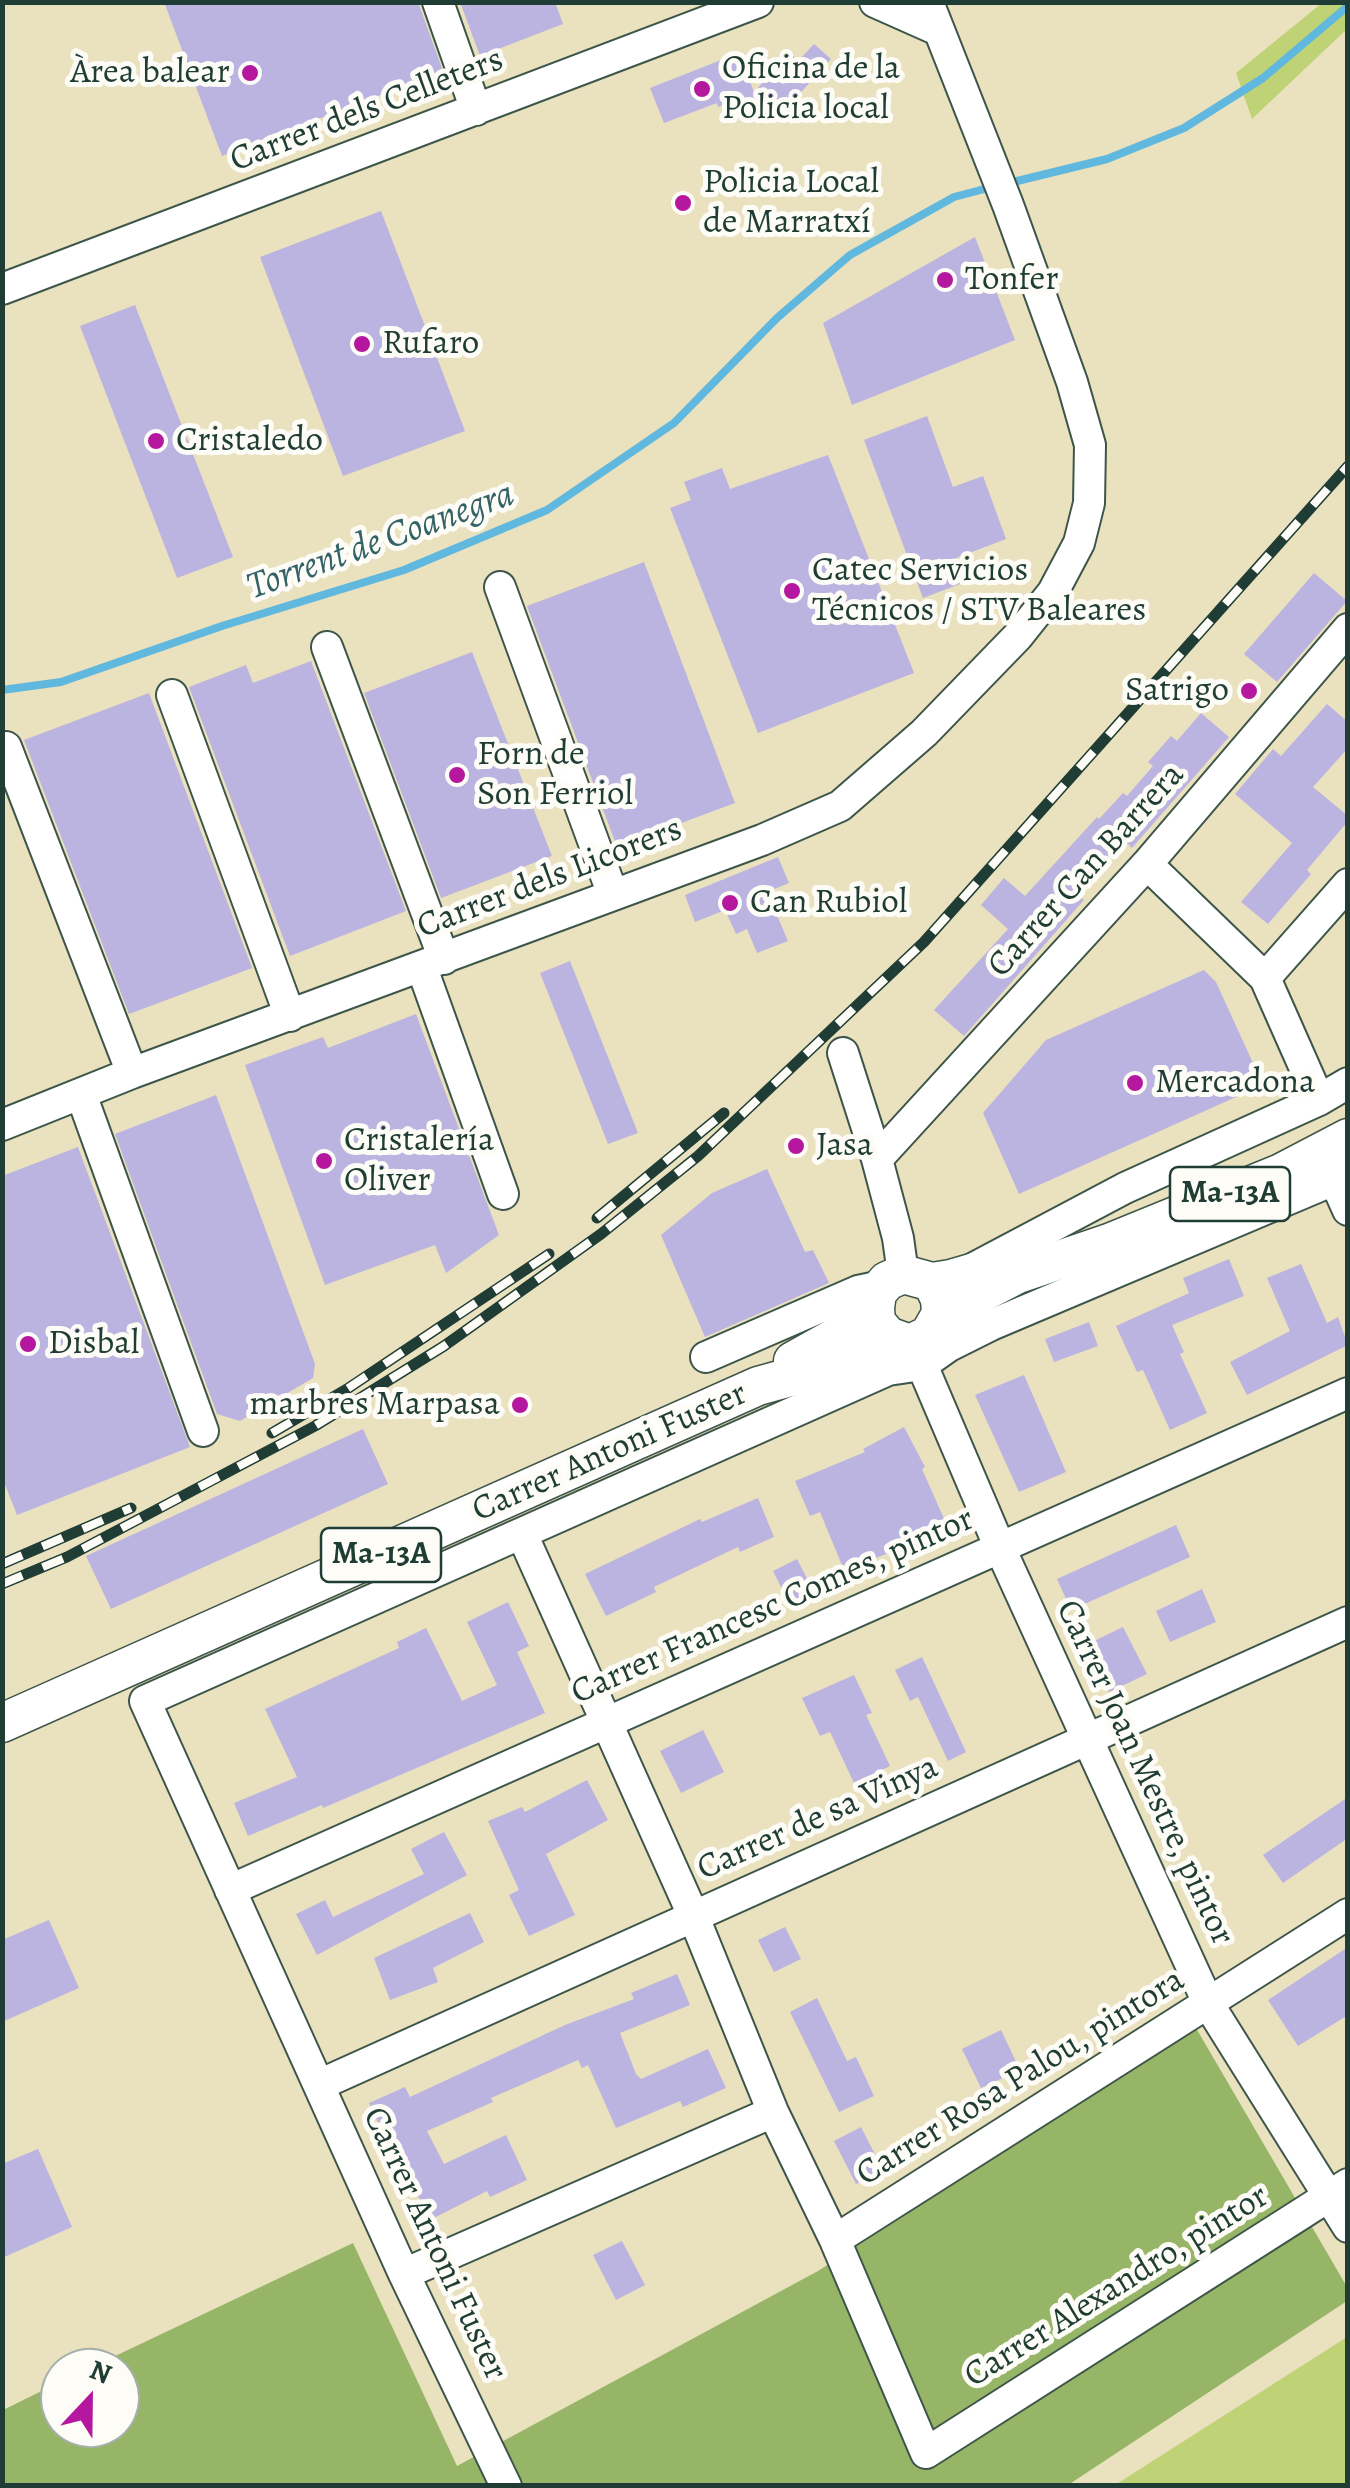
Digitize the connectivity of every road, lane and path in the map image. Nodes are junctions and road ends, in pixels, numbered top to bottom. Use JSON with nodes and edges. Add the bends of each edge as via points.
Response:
{"nodes":[{"id":1,"x":438,"y":2,"type":"edge"},
{"id":2,"x":758,"y":2,"type":"edge"},
{"id":3,"x":875,"y":2,"type":"edge"},
{"id":4,"x":933,"y":16,"type":"edge"},
{"id":5,"x":476,"y":110,"type":"junction"},
{"id":6,"x":2,"y":289,"type":"edge"},
{"id":7,"x":500,"y":587,"type":"dead end"},
{"id":8,"x":1348,"y":629,"type":"edge"},
{"id":9,"x":327,"y":646,"type":"dead end"},
{"id":10,"x":172,"y":696,"type":"dead end"},
{"id":11,"x":6,"y":746,"type":"dead end"},
{"id":12,"x":1147,"y":864,"type":"junction"},
{"id":13,"x":1348,"y":884,"type":"edge"},
{"id":14,"x":613,"y":895,"type":"junction"},
{"id":15,"x":433,"y":964,"type":"junction"},
{"id":16,"x":1266,"y":978,"type":"junction"},
{"id":17,"x":290,"y":1016,"type":"junction"},
{"id":18,"x":844,"y":1053,"type":"dead end"},
{"id":19,"x":132,"y":1073,"type":"junction"},
{"id":20,"x":1348,"y":1083,"type":"edge"},
{"id":21,"x":81,"y":1094,"type":"junction"},
{"id":22,"x":1320,"y":1100,"type":"junction"},
{"id":23,"x":2,"y":1124,"type":"edge"},
{"id":24,"x":1348,"y":1138,"type":"edge"},
{"id":25,"x":877,"y":1158,"type":"junction"},
{"id":26,"x":1341,"y":1177,"type":"edge"},
{"id":27,"x":503,"y":1194,"type":"dead end"},
{"id":28,"x":1348,"y":1210,"type":"edge"},
{"id":29,"x":914,"y":1289,"type":"junction"},
{"id":30,"x":910,"y":1353,"type":"junction"},
{"id":31,"x":706,"y":1358,"type":"dead end"},
{"id":32,"x":758,"y":1386,"type":"junction"},
{"id":33,"x":1348,"y":1393,"type":"edge"},
{"id":34,"x":204,"y":1431,"type":"dead end"},
{"id":35,"x":522,"y":1534,"type":"junction"},
{"id":36,"x":1000,"y":1548,"type":"junction"},
{"id":37,"x":1348,"y":1622,"type":"edge"},
{"id":38,"x":604,"y":1722,"type":"junction"},
{"id":39,"x":2,"y":1723,"type":"edge"},
{"id":40,"x":1087,"y":1741,"type":"junction"},
{"id":41,"x":230,"y":1890,"type":"junction"},
{"id":42,"x":1348,"y":1914,"type":"edge"},
{"id":43,"x":693,"y":1915,"type":"junction"},
{"id":44,"x":1209,"y":2005,"type":"junction"},
{"id":45,"x":318,"y":2086,"type":"junction"},
{"id":46,"x":774,"y":2112,"type":"junction"},
{"id":47,"x":1338,"y":2190,"type":"edge"},
{"id":48,"x":1348,"y":2227,"type":"edge"},
{"id":49,"x":835,"y":2240,"type":"junction"},
{"id":50,"x":404,"y":2274,"type":"junction"},
{"id":51,"x":506,"y":2486,"type":"edge"}],
"edges":[{"from":1,"to":5,"type":"street"},
{"from":2,"to":5,"type":"street","name":"Carrer dels Celleters"},
{"from":3,"to":4,"type":"street"},
{"from":4,"to":14,"type":"street","name":"Carrer dels Licorers","via":[[1090,444],[1090,503],[1079,543],[1054,592],[1018,636],[924,733],[840,806]]},
{"from":5,"to":6,"type":"street","name":"Carrer dels Celleters"},
{"from":7,"to":14,"type":"street"},
{"from":8,"to":12,"type":"street","name":"Carrer Can Barrera"},
{"from":9,"to":15,"type":"street"},
{"from":10,"to":17,"type":"street"},
{"from":11,"to":19,"type":"street"},
{"from":12,"to":16,"type":"street"},
{"from":12,"to":25,"type":"street","name":"Carrer Can Barrera"},
{"from":13,"to":16,"type":"street"},
{"from":14,"to":15,"type":"street","name":"Carrer dels Licorers"},
{"from":15,"to":17,"type":"street","name":"Carrer dels Licorers"},
{"from":15,"to":27,"type":"street"},
{"from":16,"to":22,"type":"street"},
{"from":17,"to":19,"type":"street","name":"Carrer dels Licorers"},
{"from":18,"to":25,"type":"street"},
{"from":19,"to":21,"type":"street","name":"Carrer dels Licorers"},
{"from":20,"to":22,"type":"street"},
{"from":21,"to":23,"type":"street","name":"Carrer dels Licorers"},
{"from":21,"to":34,"type":"street"},
{"from":22,"to":29,"type":"street"},
{"from":24,"to":29,"type":"main road","number":"Ma-13A","via":[[1281,1173],[1109,1243]]},
{"from":25,"to":29,"type":"street"},
{"from":26,"to":28,"type":"street"},
{"from":26,"to":30,"type":"street","name":"Carrer Antoni Fuster"},
{"from":29,"to":30,"type":"main road","number":"Ma-13A","via":[[935,1328]]},
{"from":29,"to":30,"type":"main road","via":[[875,1315],[879,1327]]},
{"from":29,"to":31,"type":"street","via":[[858,1291]]},
{"from":29,"to":32,"type":"main road","number":"Ma-13A"},
{"from":30,"to":32,"type":"main road","number":"Ma-13A","via":[[866,1356]]},
{"from":30,"to":35,"type":"street","name":"Carrer Antoni Fuster","via":[[888,1370]]},
{"from":30,"to":36,"type":"street","name":"Carrer Joan Mestre, pintor"},
{"from":32,"to":39,"type":"main road","number":"Ma-13A"},
{"from":33,"to":36,"type":"street","name":"Carrer Francesc Comes, pintor"},
{"from":35,"to":38,"type":"street"},
{"from":35,"to":41,"type":"street","name":"Carrer Antoni Fuster","via":[[145,1701]]},
{"from":36,"to":38,"type":"street","name":"Carrer Francesc Comes, pintor"},
{"from":36,"to":40,"type":"street","name":"Carrer Joan Mestre, pintor"},
{"from":37,"to":40,"type":"street","name":"Carrer de sa Vinya"},
{"from":38,"to":41,"type":"street","name":"Carrer Francesc Comes, pintor"},
{"from":38,"to":43,"type":"street"},
{"from":40,"to":43,"type":"street","name":"Carrer de sa Vinya"},
{"from":40,"to":44,"type":"street","name":"Carrer Joan Mestre, pintor"},
{"from":41,"to":45,"type":"street","name":"Carrer Antoni Fuster"},
{"from":42,"to":44,"type":"street","name":"Carrer Rosa Palou, pintora"},
{"from":43,"to":45,"type":"street","name":"Carrer de sa Vinya"},
{"from":43,"to":46,"type":"street"},
{"from":44,"to":47,"type":"street","name":"Carrer Joan Mestre, pintor"},
{"from":44,"to":49,"type":"street","name":"Carrer Rosa Palou, pintora"},
{"from":45,"to":50,"type":"street","name":"Carrer Antoni Fuster"},
{"from":46,"to":49,"type":"street"},
{"from":46,"to":50,"type":"street"},
{"from":47,"to":48,"type":"street"},
{"from":47,"to":49,"type":"street","name":"Carrer Alexandro, pintor","via":[[926,2453]]},
{"from":50,"to":51,"type":"street","name":"Carrer Antoni Fuster"}]}
